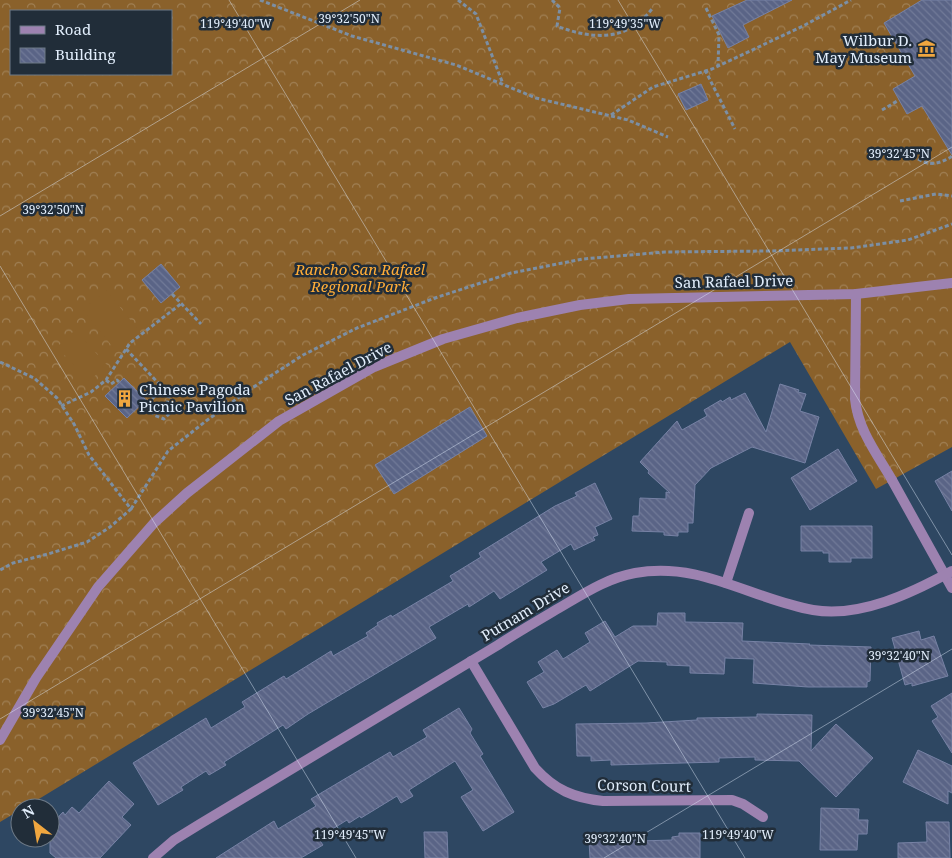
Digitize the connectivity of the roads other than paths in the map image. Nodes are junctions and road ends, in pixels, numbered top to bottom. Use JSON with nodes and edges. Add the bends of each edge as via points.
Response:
{"nodes":[{"id":1,"x":952,"y":283,"type":"edge"},
{"id":2,"x":856,"y":294,"type":"junction"},
{"id":3,"x":749,"y":512,"type":"dead end"},
{"id":4,"x":948,"y":573,"type":"edge"},
{"id":5,"x":726,"y":583,"type":"junction"},
{"id":6,"x":952,"y":588,"type":"edge"},
{"id":7,"x":471,"y":660,"type":"junction"},
{"id":8,"x":0,"y":740,"type":"edge"},
{"id":9,"x":763,"y":817,"type":"dead end"},
{"id":10,"x":153,"y":858,"type":"edge"}],
"edges":[{"from":1,"to":2,"type":"street","name":"San Rafael Drive"},
{"from":2,"to":4,"type":"street","via":[[856,413]]},
{"from":2,"to":8,"type":"street","name":"San Rafael Drive","via":[[629,299],[580,306],[518,318],[443,339],[374,367],[279,421],[154,523],[98,587],[36,678]]},
{"from":3,"to":5,"type":"street"},
{"from":4,"to":5,"type":"street","name":"Putnam Drive","via":[[877,605],[842,610],[815,610]]},
{"from":4,"to":6,"type":"street"},
{"from":5,"to":7,"type":"street","name":"Putnam Drive","via":[[694,573],[654,570],[612,579]]},
{"from":7,"to":9,"type":"street","name":"Corson Court","via":[[535,768],[556,787],[572,795],[603,801],[732,800]]},
{"from":7,"to":10,"type":"street","name":"Putnam Drive","via":[[174,840]]}]}
